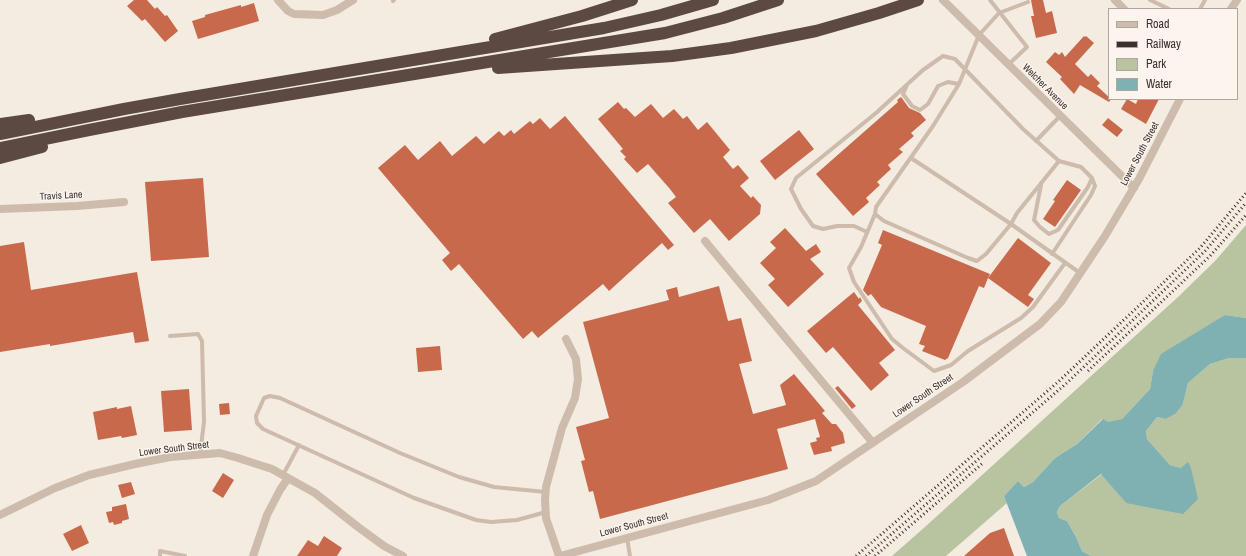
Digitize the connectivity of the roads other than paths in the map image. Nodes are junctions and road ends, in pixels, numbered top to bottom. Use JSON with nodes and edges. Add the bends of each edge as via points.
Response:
{"nodes":[{"id":1,"x":278,"y":0,"type":"edge"},
{"id":2,"x":353,"y":0,"type":"edge"},
{"id":3,"x":632,"y":0,"type":"edge"},
{"id":4,"x":713,"y":0,"type":"edge"},
{"id":5,"x":778,"y":0,"type":"edge"},
{"id":6,"x":918,"y":0,"type":"edge"},
{"id":7,"x":943,"y":0,"type":"edge"},
{"id":8,"x":990,"y":0,"type":"edge"},
{"id":9,"x":1115,"y":0,"type":"edge"},
{"id":10,"x":1150,"y":0,"type":"edge"},
{"id":11,"x":1028,"y":2,"type":"dead end"},
{"id":12,"x":1123,"y":8,"type":"edge"},
{"id":13,"x":1166,"y":8,"type":"edge"},
{"id":14,"x":999,"y":13,"type":"junction"},
{"id":15,"x":979,"y":35,"type":"junction"},
{"id":16,"x":405,"y":61,"type":"junction"},
{"id":17,"x":1008,"y":64,"type":"junction"},
{"id":18,"x":965,"y":70,"type":"junction"},
{"id":19,"x":407,"y":75,"type":"junction"},
{"id":20,"x":909,"y":82,"type":"junction"},
{"id":21,"x":959,"y":84,"type":"junction"},
{"id":22,"x":1179,"y":100,"type":"edge"},
{"id":23,"x":124,"y":109,"type":"junction"},
{"id":24,"x":182,"y":112,"type":"junction"},
{"id":25,"x":1060,"y":116,"type":"junction"},
{"id":26,"x":0,"y":124,"type":"edge"},
{"id":27,"x":0,"y":134,"type":"edge"},
{"id":28,"x":1036,"y":141,"type":"junction"},
{"id":29,"x":0,"y":148,"type":"edge"},
{"id":30,"x":0,"y":158,"type":"edge"},
{"id":31,"x":911,"y":158,"type":"junction"},
{"id":32,"x":1059,"y":161,"type":"junction"},
{"id":33,"x":1092,"y":178,"type":"junction"},
{"id":34,"x":1041,"y":183,"type":"junction"},
{"id":35,"x":1134,"y":188,"type":"junction"},
{"id":36,"x":124,"y":202,"type":"dead end"},
{"id":37,"x":0,"y":209,"type":"edge"},
{"id":38,"x":875,"y":214,"type":"junction"},
{"id":39,"x":1011,"y":224,"type":"junction"},
{"id":40,"x":867,"y":232,"type":"junction"},
{"id":41,"x":705,"y":241,"type":"dead end"},
{"id":42,"x":1052,"y":254,"type":"junction"},
{"id":43,"x":1065,"y":263,"type":"junction"},
{"id":44,"x":1080,"y":273,"type":"junction"},
{"id":45,"x":170,"y":336,"type":"dead end"},
{"id":46,"x":566,"y":338,"type":"dead end"},
{"id":47,"x":873,"y":443,"type":"junction"},
{"id":48,"x":299,"y":445,"type":"junction"},
{"id":49,"x":200,"y":454,"type":"junction"},
{"id":50,"x":286,"y":476,"type":"junction"},
{"id":51,"x":546,"y":492,"type":"junction"},
{"id":52,"x":546,"y":512,"type":"junction"},
{"id":53,"x":0,"y":514,"type":"edge"},
{"id":54,"x":627,"y":538,"type":"junction"},
{"id":55,"x":160,"y":556,"type":"edge"},
{"id":56,"x":185,"y":556,"type":"edge"},
{"id":57,"x":253,"y":556,"type":"edge"},
{"id":58,"x":403,"y":556,"type":"edge"},
{"id":59,"x":559,"y":556,"type":"edge"},
{"id":60,"x":630,"y":556,"type":"edge"}],
"edges":[{"from":1,"to":2,"type":"street","via":[[294,14],[323,15]]},
{"from":3,"to":16,"type":"highway","via":[[551,25]]},
{"from":4,"to":16,"type":"highway","via":[[604,28]]},
{"from":5,"to":19,"type":"highway","via":[[665,33]]},
{"from":6,"to":19,"type":"highway","via":[[780,39],[702,52],[645,59],[566,62]]},
{"from":7,"to":15,"type":"street","name":"Welcher Avenue"},
{"from":8,"to":14,"type":"lane"},
{"from":9,"to":12,"type":"street"},
{"from":10,"to":13,"type":"lane"},
{"from":11,"to":14,"type":"lane"},
{"from":14,"to":15,"type":"lane"},
{"from":14,"to":17,"type":"lane","via":[[1027,47]]},
{"from":15,"to":17,"type":"street","name":"Welcher Avenue"},
{"from":15,"to":18,"type":"lane"},
{"from":16,"to":23,"type":"highway"},
{"from":17,"to":25,"type":"street","name":"Welcher Avenue"},
{"from":18,"to":20,"type":"lane","via":[[955,59],[943,56]]},
{"from":18,"to":21,"type":"lane"},
{"from":18,"to":28,"type":"lane"},
{"from":19,"to":24,"type":"highway"},
{"from":20,"to":21,"type":"lane","via":[[903,94],[912,106],[920,110],[928,104],[938,86],[948,82]]},
{"from":20,"to":40,"type":"lane","via":[[876,113],[796,178],[791,189],[813,226],[823,229],[854,226]]},
{"from":21,"to":31,"type":"lane"},
{"from":22,"to":35,"type":"street","name":"Lower South Street"},
{"from":23,"to":26,"type":"highway"},
{"from":23,"to":27,"type":"highway"},
{"from":24,"to":29,"type":"highway"},
{"from":24,"to":30,"type":"highway"},
{"from":25,"to":28,"type":"lane"},
{"from":25,"to":35,"type":"street","name":"Welcher Avenue"},
{"from":28,"to":32,"type":"lane"},
{"from":31,"to":38,"type":"lane","via":[[876,207]]},
{"from":31,"to":39,"type":"lane"},
{"from":32,"to":33,"type":"lane","via":[[1081,168]]},
{"from":32,"to":34,"type":"lane"},
{"from":33,"to":34,"type":"lane","via":[[1058,230],[1049,234],[1034,220]]},
{"from":33,"to":42,"type":"lane","via":[[1095,186],[1091,195]]},
{"from":34,"to":39,"type":"lane"},
{"from":35,"to":44,"type":"street","name":"Lower South Street"},
{"from":36,"to":37,"type":"street","name":"Travis Lane"},
{"from":38,"to":39,"type":"lane","via":[[884,221],[977,261]]},
{"from":38,"to":40,"type":"lane"},
{"from":39,"to":42,"type":"lane"},
{"from":40,"to":43,"type":"lane","via":[[849,268],[854,282],[892,339],[934,371],[951,365],[968,351],[1021,318],[1033,307]]},
{"from":41,"to":47,"type":"street"},
{"from":42,"to":43,"type":"lane"},
{"from":43,"to":44,"type":"lane"},
{"from":44,"to":47,"type":"street","name":"Lower South Street","via":[[1061,302],[1040,324],[963,382]]},
{"from":45,"to":49,"type":"lane","via":[[198,334],[202,341],[204,422]]},
{"from":46,"to":51,"type":"street","via":[[576,359],[576,398],[562,428]]},
{"from":47,"to":54,"type":"street","name":"Lower South Street","via":[[816,481],[768,500]]},
{"from":48,"to":50,"type":"lane"},
{"from":48,"to":51,"type":"lane","via":[[263,429],[257,423],[256,416],[264,398],[280,398],[459,477],[494,487]]},
{"from":48,"to":52,"type":"lane","via":[[414,498],[476,520],[517,520]]},
{"from":49,"to":50,"type":"street","name":"Lower South Street","via":[[220,453],[272,469]]},
{"from":49,"to":53,"type":"street","name":"Lower South Street","via":[[135,464],[89,475]]},
{"from":50,"to":57,"type":"street","via":[[267,516]]},
{"from":50,"to":58,"type":"street","name":"Lower South Street","via":[[315,493],[384,546]]},
{"from":51,"to":52,"type":"street"},
{"from":52,"to":59,"type":"street"},
{"from":54,"to":59,"type":"street","name":"Lower South Street"},
{"from":54,"to":60,"type":"lane"},
{"from":55,"to":56,"type":"lane","via":[[160,551]]}]}
